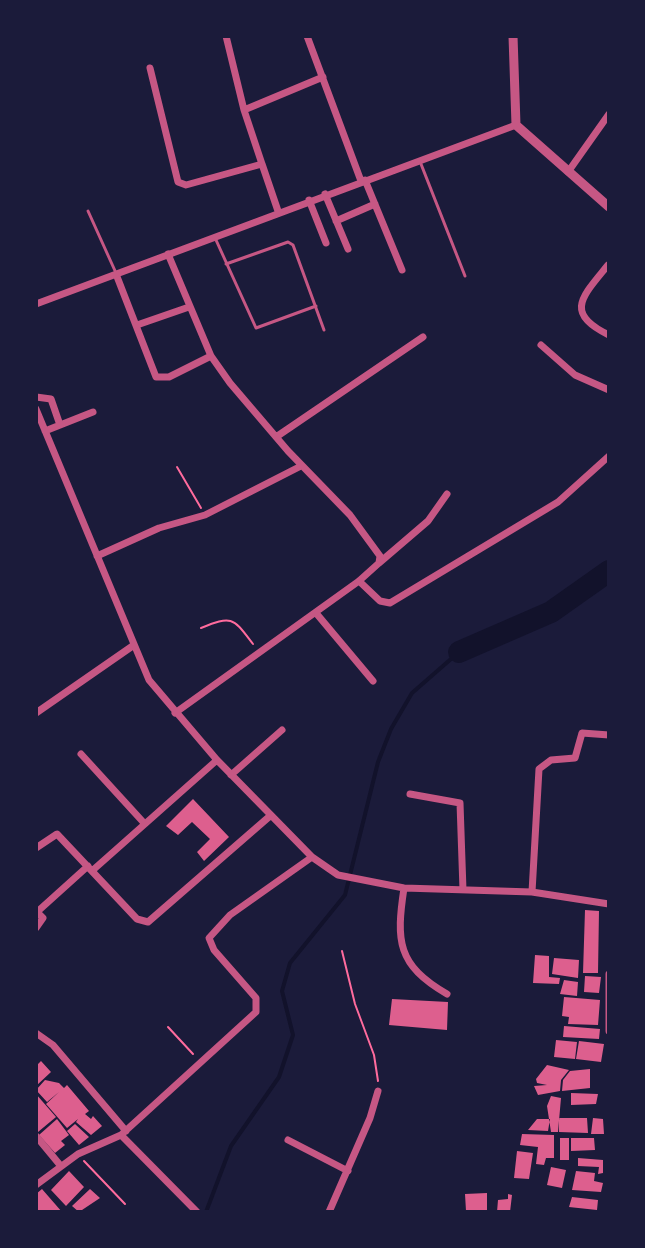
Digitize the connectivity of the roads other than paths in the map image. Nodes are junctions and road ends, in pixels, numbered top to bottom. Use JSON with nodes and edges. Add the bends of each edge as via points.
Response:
{"nodes":[{"id":1,"x":226,"y":36,"type":"edge"},
{"id":2,"x":307,"y":36,"type":"edge"},
{"id":3,"x":513,"y":36,"type":"edge"},
{"id":4,"x":150,"y":68,"type":"dead end"},
{"id":5,"x":323,"y":77,"type":"junction"},
{"id":6,"x":244,"y":110,"type":"junction"},
{"id":7,"x":609,"y":114,"type":"edge"},
{"id":8,"x":516,"y":125,"type":"junction"},
{"id":9,"x":419,"y":160,"type":"junction"},
{"id":10,"x":262,"y":164,"type":"junction"},
{"id":11,"x":568,"y":172,"type":"junction"},
{"id":12,"x":363,"y":180,"type":"junction"},
{"id":13,"x":325,"y":194,"type":"junction"},
{"id":14,"x":309,"y":200,"type":"junction"},
{"id":15,"x":375,"y":204,"type":"junction"},
{"id":16,"x":609,"y":207,"type":"edge"},
{"id":17,"x":88,"y":211,"type":"dead end"},
{"id":18,"x":278,"y":211,"type":"junction"},
{"id":19,"x":336,"y":221,"type":"junction"},
{"id":20,"x":214,"y":236,"type":"junction"},
{"id":21,"x":326,"y":243,"type":"dead end"},
{"id":22,"x":348,"y":249,"type":"dead end"},
{"id":23,"x":168,"y":254,"type":"junction"},
{"id":24,"x":226,"y":264,"type":"junction"},
{"id":25,"x":608,"y":265,"type":"edge"},
{"id":26,"x":402,"y":270,"type":"dead end"},
{"id":27,"x":116,"y":274,"type":"junction"},
{"id":28,"x":465,"y":276,"type":"dead end"},
{"id":29,"x":36,"y":304,"type":"edge"},
{"id":30,"x":316,"y":306,"type":"junction"},
{"id":31,"x":189,"y":307,"type":"junction"},
{"id":32,"x":137,"y":325,"type":"junction"},
{"id":33,"x":324,"y":330,"type":"dead end"},
{"id":34,"x":609,"y":335,"type":"edge"},
{"id":35,"x":423,"y":337,"type":"dead end"},
{"id":36,"x":541,"y":345,"type":"dead end"},
{"id":37,"x":211,"y":356,"type":"junction"},
{"id":38,"x":609,"y":390,"type":"edge"},
{"id":39,"x":36,"y":397,"type":"edge"},
{"id":40,"x":36,"y":409,"type":"edge"},
{"id":41,"x":93,"y":412,"type":"dead end"},
{"id":42,"x":60,"y":425,"type":"junction"},
{"id":43,"x":45,"y":431,"type":"junction"},
{"id":44,"x":276,"y":437,"type":"junction"},
{"id":45,"x":609,"y":456,"type":"edge"},
{"id":46,"x":301,"y":466,"type":"junction"},
{"id":47,"x":447,"y":494,"type":"dead end"},
{"id":48,"x":97,"y":556,"type":"junction"},
{"id":49,"x":379,"y":563,"type":"junction"},
{"id":50,"x":359,"y":581,"type":"junction"},
{"id":51,"x":316,"y":613,"type":"junction"},
{"id":52,"x":134,"y":645,"type":"junction"},
{"id":53,"x":373,"y":681,"type":"dead end"},
{"id":54,"x":36,"y":713,"type":"edge"},
{"id":55,"x":175,"y":713,"type":"junction"},
{"id":56,"x":282,"y":730,"type":"dead end"},
{"id":57,"x":609,"y":735,"type":"edge"},
{"id":58,"x":81,"y":754,"type":"dead end"},
{"id":59,"x":217,"y":760,"type":"junction"},
{"id":60,"x":231,"y":775,"type":"junction"},
{"id":61,"x":410,"y":794,"type":"dead end"},
{"id":62,"x":270,"y":816,"type":"junction"},
{"id":63,"x":144,"y":823,"type":"junction"},
{"id":64,"x":36,"y":848,"type":"edge"},
{"id":65,"x":312,"y":857,"type":"junction"},
{"id":66,"x":91,"y":868,"type":"junction"},
{"id":67,"x":404,"y":888,"type":"junction"},
{"id":68,"x":463,"y":890,"type":"junction"},
{"id":69,"x":532,"y":892,"type":"junction"},
{"id":70,"x":609,"y":904,"type":"edge"},
{"id":71,"x":36,"y":911,"type":"edge"},
{"id":72,"x":36,"y":928,"type":"edge"},
{"id":73,"x":609,"y":974,"type":"edge"},
{"id":74,"x":447,"y":994,"type":"dead end"},
{"id":75,"x":609,"y":1031,"type":"edge"},
{"id":76,"x":36,"y":1033,"type":"edge"},
{"id":77,"x":378,"y":1091,"type":"road end"},
{"id":78,"x":124,"y":1133,"type":"junction"},
{"id":79,"x":36,"y":1136,"type":"edge"},
{"id":80,"x":288,"y":1140,"type":"dead end"},
{"id":81,"x":60,"y":1165,"type":"junction"},
{"id":82,"x":348,"y":1171,"type":"junction"},
{"id":83,"x":36,"y":1185,"type":"edge"},
{"id":84,"x":197,"y":1212,"type":"edge"},
{"id":85,"x":329,"y":1212,"type":"edge"}],
"edges":[{"from":1,"to":6,"type":"street"},
{"from":2,"to":5,"type":"street"},
{"from":3,"to":8,"type":"street"},
{"from":4,"to":10,"type":"street","via":[[178,182],[186,185]]},
{"from":5,"to":6,"type":"street"},
{"from":5,"to":12,"type":"street"},
{"from":6,"to":10,"type":"street"},
{"from":7,"to":11,"type":"street"},
{"from":8,"to":9,"type":"street"},
{"from":8,"to":11,"type":"street"},
{"from":9,"to":12,"type":"street"},
{"from":9,"to":28,"type":"lane"},
{"from":10,"to":18,"type":"street"},
{"from":11,"to":16,"type":"street"},
{"from":12,"to":13,"type":"street"},
{"from":12,"to":15,"type":"street"},
{"from":13,"to":14,"type":"street"},
{"from":13,"to":19,"type":"street"},
{"from":14,"to":18,"type":"street"},
{"from":14,"to":21,"type":"street"},
{"from":15,"to":19,"type":"street"},
{"from":15,"to":26,"type":"street"},
{"from":17,"to":27,"type":"lane"},
{"from":18,"to":20,"type":"street"},
{"from":19,"to":22,"type":"street"},
{"from":20,"to":23,"type":"street"},
{"from":20,"to":24,"type":"lane"},
{"from":23,"to":27,"type":"street"},
{"from":23,"to":31,"type":"street"},
{"from":24,"to":30,"type":"lane","via":[[256,328]]},
{"from":24,"to":30,"type":"lane","via":[[288,242],[296,248]]},
{"from":25,"to":34,"type":"street","via":[[583,298],[581,310],[588,325]]},
{"from":27,"to":29,"type":"street"},
{"from":27,"to":32,"type":"street"},
{"from":30,"to":33,"type":"lane"},
{"from":31,"to":32,"type":"street"},
{"from":31,"to":37,"type":"street"},
{"from":32,"to":37,"type":"street","via":[[158,378]]},
{"from":35,"to":44,"type":"street"},
{"from":36,"to":38,"type":"street","via":[[575,375]]},
{"from":37,"to":44,"type":"street"},
{"from":39,"to":42,"type":"street","via":[[51,399]]},
{"from":40,"to":43,"type":"street"},
{"from":41,"to":42,"type":"street"},
{"from":42,"to":43,"type":"street"},
{"from":43,"to":48,"type":"street"},
{"from":44,"to":46,"type":"street"},
{"from":45,"to":50,"type":"street","via":[[558,502],[390,603],[380,601]]},
{"from":46,"to":48,"type":"street","via":[[205,515],[159,528]]},
{"from":46,"to":49,"type":"street","via":[[366,533],[380,551]]},
{"from":47,"to":49,"type":"street","via":[[428,521]]},
{"from":48,"to":52,"type":"street"},
{"from":49,"to":50,"type":"street"},
{"from":50,"to":51,"type":"street"},
{"from":51,"to":53,"type":"street"},
{"from":51,"to":55,"type":"street"},
{"from":52,"to":54,"type":"street"},
{"from":52,"to":55,"type":"street","via":[[149,680]]},
{"from":55,"to":59,"type":"street"},
{"from":56,"to":60,"type":"street"},
{"from":57,"to":69,"type":"street","via":[[582,733],[573,759],[551,760],[539,769]]},
{"from":58,"to":63,"type":"street"},
{"from":59,"to":60,"type":"street"},
{"from":59,"to":63,"type":"street"},
{"from":60,"to":62,"type":"street"},
{"from":61,"to":68,"type":"street","via":[[460,803]]},
{"from":62,"to":65,"type":"street"},
{"from":62,"to":66,"type":"street","via":[[148,922],[137,919]]},
{"from":63,"to":66,"type":"street"},
{"from":64,"to":66,"type":"street","via":[[57,834]]},
{"from":65,"to":67,"type":"street","via":[[338,875]]},
{"from":65,"to":78,"type":"street","via":[[211,932],[211,947],[250,990],[258,1007]]},
{"from":66,"to":71,"type":"street"},
{"from":67,"to":68,"type":"street"},
{"from":67,"to":74,"type":"street","via":[[398,925],[402,949],[413,969]]},
{"from":68,"to":69,"type":"street"},
{"from":69,"to":70,"type":"street"},
{"from":71,"to":72,"type":"street","via":[[43,918]]},
{"from":73,"to":75,"type":"street"},
{"from":76,"to":78,"type":"street","via":[[53,1045]]},
{"from":77,"to":82,"type":"street"},
{"from":78,"to":81,"type":"street"},
{"from":78,"to":84,"type":"street"},
{"from":79,"to":81,"type":"street"},
{"from":80,"to":82,"type":"street"},
{"from":81,"to":83,"type":"street"},
{"from":82,"to":85,"type":"street"}]}
